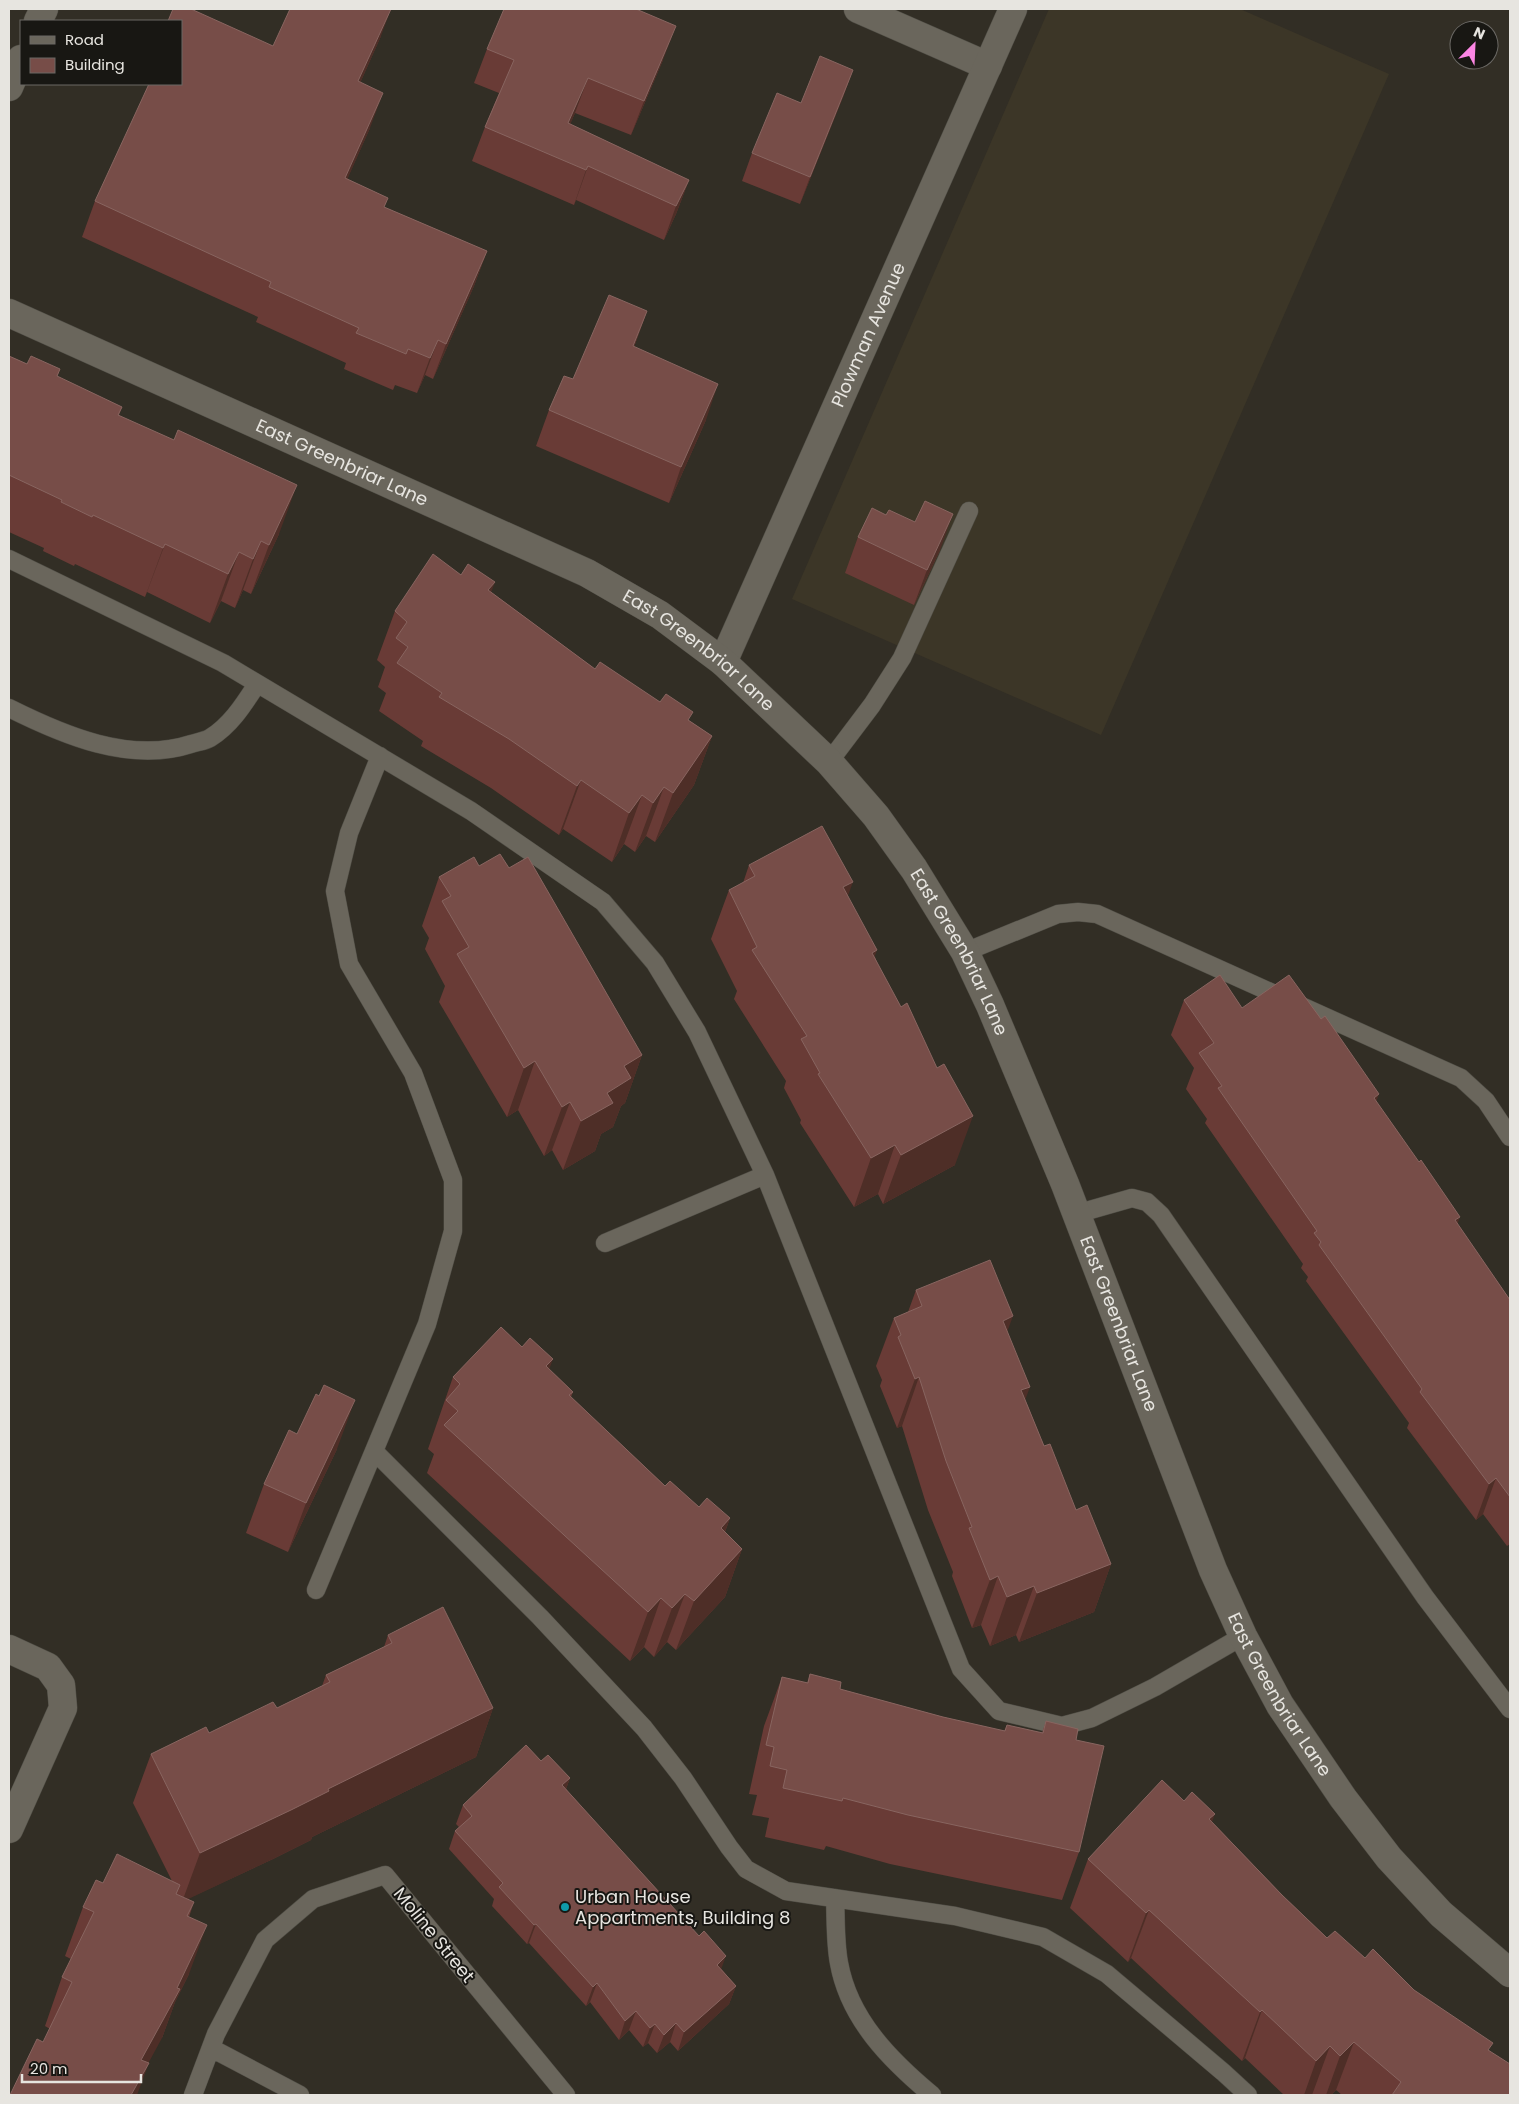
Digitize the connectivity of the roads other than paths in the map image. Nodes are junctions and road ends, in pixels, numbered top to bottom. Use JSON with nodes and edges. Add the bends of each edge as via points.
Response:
{"nodes":[{"id":1,"x":858,"y":9,"type":"edge"},
{"id":2,"x":1013,"y":9,"type":"edge"},
{"id":3,"x":20,"y":61,"type":"edge"},
{"id":4,"x":988,"y":66,"type":"junction"},
{"id":5,"x":9,"y":87,"type":"edge"},
{"id":6,"x":9,"y":313,"type":"edge"},
{"id":7,"x":969,"y":511,"type":"dead end"},
{"id":8,"x":9,"y":560,"type":"edge"},
{"id":9,"x":723,"y":662,"type":"junction"},
{"id":10,"x":257,"y":684,"type":"junction"},
{"id":11,"x":9,"y":708,"type":"edge"},
{"id":12,"x":380,"y":756,"type":"junction"},
{"id":13,"x":829,"y":762,"type":"junction"},
{"id":14,"x":965,"y":952,"type":"junction"},
{"id":15,"x":1296,"y":1004,"type":"junction"},
{"id":16,"x":1312,"y":1029,"type":"edge"},
{"id":17,"x":1510,"y":1137,"type":"edge"},
{"id":18,"x":765,"y":1174,"type":"junction"},
{"id":19,"x":1076,"y":1214,"type":"junction"},
{"id":20,"x":605,"y":1243,"type":"dead end"},
{"id":21,"x":374,"y":1451,"type":"junction"},
{"id":22,"x":316,"y":1590,"type":"dead end"},
{"id":23,"x":1243,"y":1636,"type":"junction"},
{"id":24,"x":9,"y":1649,"type":"edge"},
{"id":25,"x":1510,"y":1709,"type":"edge"},
{"id":26,"x":9,"y":1829,"type":"edge"},
{"id":27,"x":836,"y":1898,"type":"junction"},
{"id":28,"x":1510,"y":1973,"type":"edge"},
{"id":29,"x":211,"y":2048,"type":"junction"},
{"id":30,"x":193,"y":2095,"type":"edge"},
{"id":31,"x":300,"y":2095,"type":"edge"},
{"id":32,"x":566,"y":2095,"type":"edge"},
{"id":33,"x":932,"y":2095,"type":"edge"},
{"id":34,"x":1248,"y":2095,"type":"edge"}],
"edges":[{"from":1,"to":4,"type":"street"},
{"from":2,"to":4,"type":"street","name":"Plowman Avenue"},
{"from":3,"to":5,"type":"street"},
{"from":4,"to":9,"type":"street","name":"Plowman Avenue"},
{"from":6,"to":9,"type":"street","name":"East Greenbriar Lane","via":[[588,573],[660,615]]},
{"from":7,"to":13,"type":"lane","via":[[902,658]]},
{"from":8,"to":10,"type":"lane","via":[[223,663]]},
{"from":9,"to":13,"type":"street","name":"East Greenbriar Lane"},
{"from":10,"to":11,"type":"lane","via":[[236,716],[209,739],[171,751],[107,747],[47,727]]},
{"from":10,"to":12,"type":"lane"},
{"from":12,"to":18,"type":"lane","via":[[471,811],[603,902],[655,964],[688,1017]]},
{"from":12,"to":21,"type":"lane","via":[[348,833],[335,891],[349,964],[413,1073],[453,1180],[453,1231],[427,1324]]},
{"from":13,"to":14,"type":"street","name":"East Greenbriar Lane","via":[[876,816],[914,869]]},
{"from":14,"to":15,"type":"lane","via":[[1058,914],[1097,914]]},
{"from":14,"to":19,"type":"street","name":"East Greenbriar Lane"},
{"from":15,"to":16,"type":"lane"},
{"from":15,"to":17,"type":"lane","via":[[1461,1078],[1486,1101]]},
{"from":18,"to":20,"type":"lane"},
{"from":18,"to":23,"type":"lane","via":[[961,1669],[998,1711],[1062,1726],[1092,1718],[1156,1687]]},
{"from":19,"to":23,"type":"street","name":"East Greenbriar Lane","via":[[1213,1570]]},
{"from":19,"to":25,"type":"lane","via":[[1132,1198],[1146,1202],[1161,1215],[1425,1598]]},
{"from":21,"to":22,"type":"lane"},
{"from":21,"to":27,"type":"lane","via":[[540,1617],[644,1728],[683,1778],[746,1870],[786,1891]]},
{"from":23,"to":28,"type":"street","name":"East Greenbriar Lane","via":[[1280,1705],[1343,1798],[1389,1858],[1441,1914]]},
{"from":24,"to":26,"type":"street","via":[[48,1667],[61,1686],[63,1708]]},
{"from":27,"to":33,"type":"lane","via":[[838,1963],[854,2011],[882,2050]]},
{"from":27,"to":34,"type":"lane","via":[[955,1916],[1043,1937],[1107,1974]]},
{"from":29,"to":30,"type":"lane","name":"Moline Street"},
{"from":29,"to":31,"type":"lane"},
{"from":29,"to":32,"type":"lane","name":"Moline Street","via":[[264,1940],[313,1900],[385,1875]]}]}
